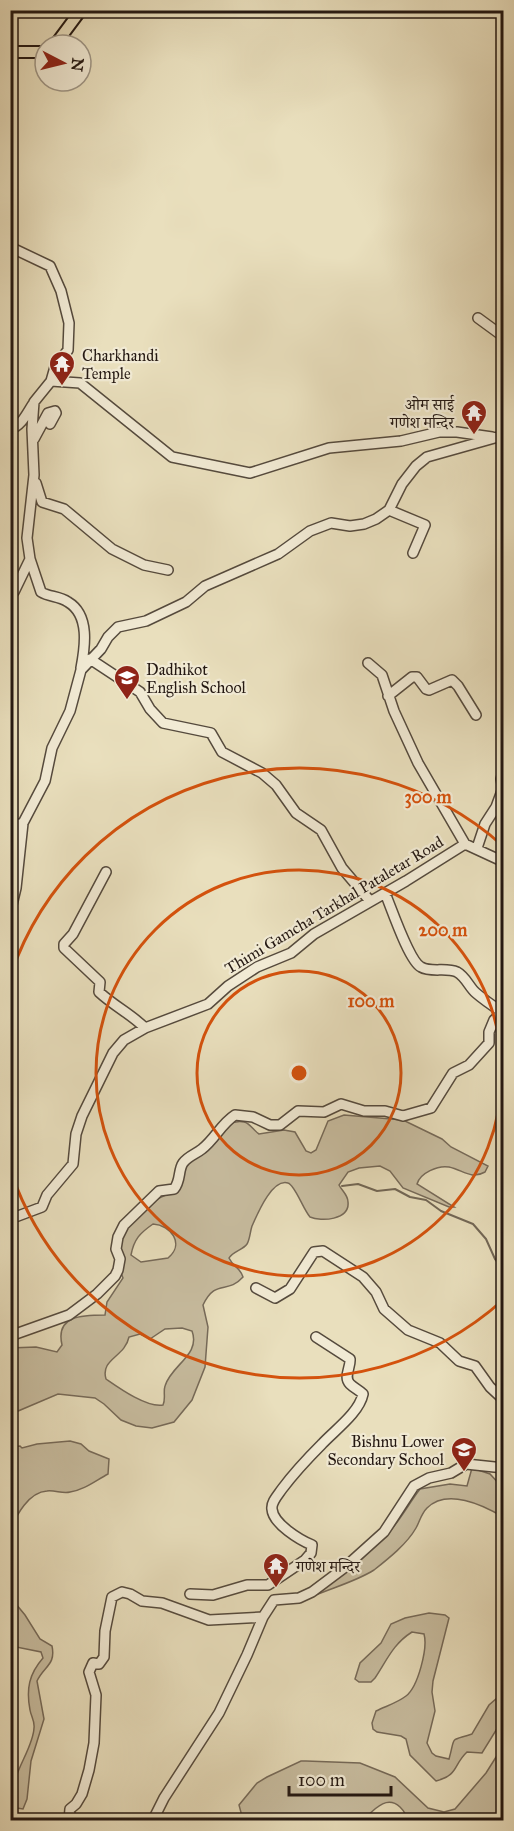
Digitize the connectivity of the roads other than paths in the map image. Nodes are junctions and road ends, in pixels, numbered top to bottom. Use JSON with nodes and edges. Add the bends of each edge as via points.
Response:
{"nodes":[{"id":1,"x":81,"y":10,"type":"edge"},
{"id":2,"x":64,"y":33,"type":"edge"},
{"id":3,"x":10,"y":52,"type":"edge"},
{"id":4,"x":33,"y":52,"type":"edge"},
{"id":5,"x":10,"y":247,"type":"edge"},
{"id":6,"x":478,"y":318,"type":"dead end"},
{"id":7,"x":504,"y":337,"type":"edge"},
{"id":8,"x":51,"y":381,"type":"junction"},
{"id":9,"x":34,"y":402,"type":"junction"},
{"id":10,"x":50,"y":424,"type":"dead end"},
{"id":11,"x":10,"y":429,"type":"edge"},
{"id":12,"x":501,"y":437,"type":"edge"},
{"id":13,"x":33,"y":441,"type":"junction"},
{"id":14,"x":34,"y":475,"type":"junction"},
{"id":15,"x":389,"y":510,"type":"junction"},
{"id":16,"x":413,"y":553,"type":"dead end"},
{"id":17,"x":30,"y":559,"type":"junction"},
{"id":18,"x":168,"y":570,"type":"dead end"},
{"id":19,"x":14,"y":592,"type":"dead end"},
{"id":20,"x":90,"y":659,"type":"junction"},
{"id":21,"x":368,"y":663,"type":"dead end"},
{"id":22,"x":81,"y":670,"type":"junction"},
{"id":23,"x":388,"y":696,"type":"junction"},
{"id":24,"x":477,"y":716,"type":"dead end"},
{"id":25,"x":504,"y":769,"type":"edge"},
{"id":26,"x":17,"y":825,"type":"edge"},
{"id":27,"x":465,"y":844,"type":"junction"},
{"id":28,"x":477,"y":848,"type":"junction"},
{"id":29,"x":10,"y":849,"type":"edge"},
{"id":30,"x":504,"y":862,"type":"edge"},
{"id":31,"x":106,"y":872,"type":"dead end"},
{"id":32,"x":385,"y":893,"type":"junction"},
{"id":33,"x":370,"y":901,"type":"junction"},
{"id":34,"x":10,"y":913,"type":"edge"},
{"id":35,"x":503,"y":1011,"type":"edge"},
{"id":36,"x":145,"y":1028,"type":"junction"},
{"id":37,"x":10,"y":1219,"type":"edge"},
{"id":38,"x":256,"y":1288,"type":"dead end"},
{"id":39,"x":10,"y":1336,"type":"edge"},
{"id":40,"x":316,"y":1337,"type":"dead end"},
{"id":41,"x":504,"y":1400,"type":"edge"},
{"id":42,"x":504,"y":1468,"type":"edge"},
{"id":43,"x":268,"y":1585,"type":"junction"},
{"id":44,"x":190,"y":1594,"type":"dead end"},
{"id":45,"x":274,"y":1600,"type":"junction"},
{"id":46,"x":263,"y":1617,"type":"junction"},
{"id":47,"x":69,"y":1821,"type":"edge"},
{"id":48,"x":153,"y":1821,"type":"edge"}],
"edges":[{"from":1,"to":2,"type":"main road"},
{"from":3,"to":4,"type":"main road"},
{"from":5,"to":8,"type":"street","via":[[50,266],[61,291],[69,322],[68,350],[55,367]]},
{"from":6,"to":7,"type":"street"},
{"from":8,"to":9,"type":"street"},
{"from":8,"to":12,"type":"street","via":[[80,383],[172,457],[250,473],[329,448],[401,441],[439,432]]},
{"from":9,"to":11,"type":"street","via":[[16,428]]},
{"from":9,"to":13,"type":"street"},
{"from":10,"to":13,"type":"street","via":[[55,411],[48,413]]},
{"from":12,"to":15,"type":"street","via":[[427,457],[402,484]]},
{"from":13,"to":14,"type":"street"},
{"from":14,"to":17,"type":"street","via":[[27,538]]},
{"from":14,"to":18,"type":"street","via":[[42,502],[64,509],[112,549],[144,566]]},
{"from":15,"to":16,"type":"street","via":[[425,525]]},
{"from":15,"to":20,"type":"street","via":[[364,524],[331,524],[310,531],[278,554],[205,586],[186,602],[146,621],[118,627]]},
{"from":17,"to":19,"type":"street"},
{"from":17,"to":22,"type":"street","via":[[41,592],[70,603],[80,613],[85,641]]},
{"from":20,"to":22,"type":"street"},
{"from":20,"to":33,"type":"street","via":[[140,692],[162,723],[211,733],[222,752],[276,785],[296,813],[321,830],[342,868]]},
{"from":21,"to":23,"type":"street","via":[[382,675]]},
{"from":22,"to":26,"type":"street","via":[[70,711],[52,748],[45,781]]},
{"from":23,"to":24,"type":"street","via":[[412,677],[417,677],[429,690],[452,680]]},
{"from":23,"to":27,"type":"street","via":[[418,763]]},
{"from":25,"to":28,"type":"street","via":[[500,798]]},
{"from":26,"to":29,"type":"street"},
{"from":26,"to":34,"type":"street","via":[[16,888]]},
{"from":27,"to":28,"type":"street","name":"Thimi Gamcha Tarkhal Pataletar Road"},
{"from":27,"to":32,"type":"street","name":"Thimi Gamcha Tarkhal Pataletar Road"},
{"from":28,"to":30,"type":"street","name":"Thimi Gamcha Tarkhal Pataletar Road"},
{"from":31,"to":36,"type":"street","via":[[64,948],[100,982],[99,992]]},
{"from":32,"to":33,"type":"street","name":"Thimi Gamcha Tarkhal Pataletar Road"},
{"from":32,"to":35,"type":"street","via":[[419,966],[458,973],[475,992]]},
{"from":33,"to":36,"type":"street","name":"Thimi Gamcha Tarkhal Pataletar Road","via":[[314,934],[291,953],[257,967],[208,1004]]},
{"from":35,"to":39,"type":"street","via":[[494,1020],[489,1042],[470,1065],[453,1073],[431,1108],[425,1111],[403,1116],[341,1104],[324,1112],[298,1111],[280,1125],[234,1115],[181,1165],[178,1185],[159,1191],[124,1225],[116,1249],[120,1259],[118,1270],[103,1288],[69,1315]]},
{"from":36,"to":37,"type":"street","name":"Thimi Gamcha Tarkhal Pataletar Road","via":[[124,1040],[109,1060],[82,1116],[73,1164],[42,1207]]},
{"from":38,"to":41,"type":"street","via":[[275,1298],[290,1289],[314,1252],[323,1251],[363,1277],[384,1309],[408,1330],[440,1343],[459,1361],[478,1368]]},
{"from":40,"to":43,"type":"street","via":[[350,1359],[349,1384],[363,1394],[353,1412],[274,1500],[272,1512],[279,1522],[312,1545],[312,1549],[305,1560]]},
{"from":42,"to":45,"type":"street","via":[[466,1464],[451,1473],[419,1482],[384,1532],[344,1568],[299,1598]]},
{"from":43,"to":44,"type":"street","via":[[247,1585],[213,1595]]},
{"from":43,"to":45,"type":"street"},
{"from":45,"to":46,"type":"street"},
{"from":46,"to":47,"type":"street","via":[[209,1620],[162,1603],[141,1602],[122,1592],[112,1597],[104,1657],[99,1664],[93,1663],[89,1672],[96,1695],[89,1770],[80,1799],[70,1809]]},
{"from":46,"to":48,"type":"street","via":[[219,1713]]}]}
